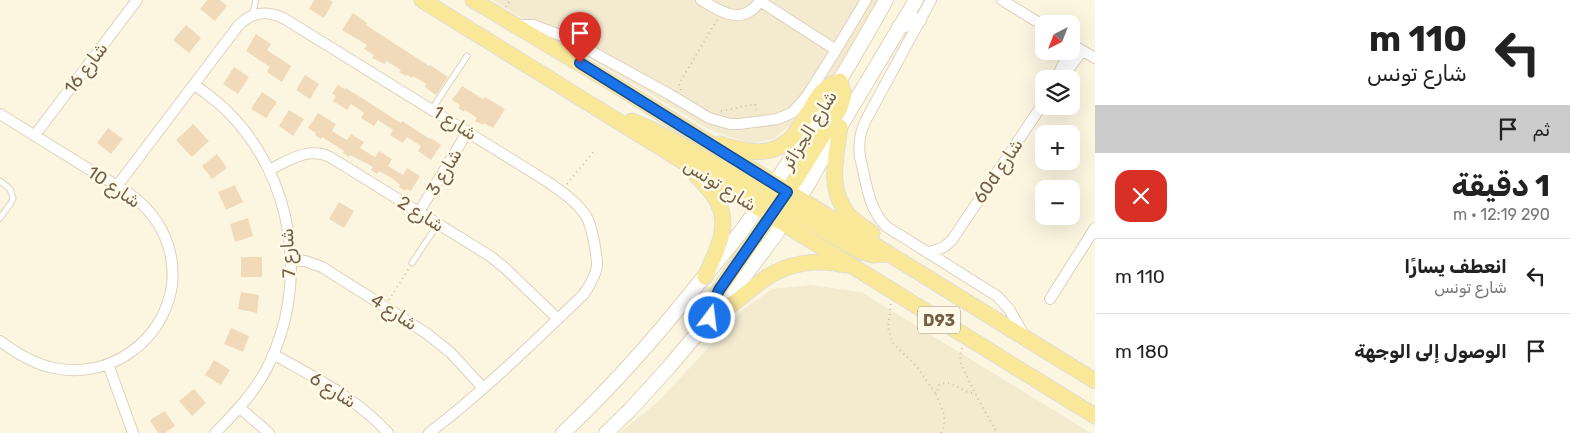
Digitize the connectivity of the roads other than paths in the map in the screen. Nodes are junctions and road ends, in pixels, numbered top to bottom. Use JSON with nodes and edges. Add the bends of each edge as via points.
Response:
{"nodes":[{"id":1,"x":137,"y":0,"type":"edge"},
{"id":2,"x":256,"y":0,"type":"edge"},
{"id":3,"x":422,"y":0,"type":"edge"},
{"id":4,"x":473,"y":0,"type":"edge"},
{"id":5,"x":700,"y":0,"type":"edge"},
{"id":6,"x":866,"y":0,"type":"edge"},
{"id":7,"x":886,"y":0,"type":"edge"},
{"id":8,"x":916,"y":0,"type":"edge"},
{"id":9,"x":931,"y":0,"type":"edge"},
{"id":10,"x":1002,"y":0,"type":"edge"},
{"id":11,"x":760,"y":1,"type":"edge"},
{"id":12,"x":252,"y":16,"type":"junction"},
{"id":13,"x":919,"y":20,"type":"junction"},
{"id":14,"x":1035,"y":20,"type":"edge"},
{"id":15,"x":515,"y":25,"type":"junction"},
{"id":16,"x":900,"y":27,"type":"junction"},
{"id":17,"x":836,"y":50,"type":"junction"},
{"id":18,"x":1080,"y":51,"type":"edge"},
{"id":19,"x":466,"y":56,"type":"dead end"},
{"id":20,"x":1095,"y":58,"type":"edge"},
{"id":21,"x":840,"y":81,"type":"junction"},
{"id":22,"x":194,"y":84,"type":"junction"},
{"id":23,"x":432,"y":109,"type":"junction"},
{"id":24,"x":600,"y":110,"type":"junction"},
{"id":25,"x":0,"y":114,"type":"edge"},
{"id":26,"x":1035,"y":115,"type":"edge"},
{"id":27,"x":840,"y":127,"type":"junction"},
{"id":28,"x":468,"y":131,"type":"junction"},
{"id":29,"x":35,"y":135,"type":"junction"},
{"id":30,"x":699,"y":138,"type":"junction"},
{"id":31,"x":687,"y":164,"type":"junction"},
{"id":32,"x":269,"y":170,"type":"junction"},
{"id":33,"x":0,"y":181,"type":"edge"},
{"id":34,"x":117,"y":186,"type":"junction"},
{"id":35,"x":783,"y":197,"type":"junction"},
{"id":36,"x":419,"y":212,"type":"junction"},
{"id":37,"x":770,"y":216,"type":"junction"},
{"id":38,"x":0,"y":218,"type":"edge"},
{"id":39,"x":438,"y":224,"type":"junction"},
{"id":40,"x":1095,"y":228,"type":"edge"},
{"id":41,"x":952,"y":240,"type":"junction"},
{"id":42,"x":928,"y":253,"type":"junction"},
{"id":43,"x":888,"y":254,"type":"junction"},
{"id":44,"x":291,"y":260,"type":"junction"},
{"id":45,"x":410,"y":265,"type":"road end"},
{"id":46,"x":852,"y":266,"type":"junction"},
{"id":47,"x":950,"y":267,"type":"junction"},
{"id":48,"x":704,"y":277,"type":"junction"},
{"id":49,"x":1050,"y":299,"type":"dead end"},
{"id":50,"x":710,"y":318,"type":"junction"},
{"id":51,"x":558,"y":319,"type":"junction"},
{"id":52,"x":1026,"y":338,"type":"junction"},
{"id":53,"x":0,"y":341,"type":"edge"},
{"id":54,"x":273,"y":354,"type":"junction"},
{"id":55,"x":108,"y":364,"type":"junction"},
{"id":56,"x":1095,"y":381,"type":"edge"},
{"id":57,"x":484,"y":388,"type":"junction"},
{"id":58,"x":240,"y":408,"type":"junction"},
{"id":59,"x":1095,"y":416,"type":"edge"},
{"id":60,"x":133,"y":433,"type":"edge"},
{"id":61,"x":215,"y":433,"type":"edge"},
{"id":62,"x":270,"y":433,"type":"edge"},
{"id":63,"x":388,"y":433,"type":"edge"},
{"id":64,"x":429,"y":433,"type":"edge"},
{"id":65,"x":563,"y":433,"type":"edge"},
{"id":66,"x":606,"y":433,"type":"edge"}],
"edges":[{"from":1,"to":29,"type":"street","name":"شارع 16"},
{"from":2,"to":12,"type":"lane"},
{"from":3,"to":24,"type":"main road","name":"شارع تونس","number":"D93"},
{"from":4,"to":15,"type":"main road","name":"شارع تونس","number":"D93"},
{"from":5,"to":11,"type":"street","via":[[730,15],[744,14]]},
{"from":6,"to":17,"type":"street"},
{"from":7,"to":21,"type":"main road","name":"شارع الجزائر"},
{"from":8,"to":16,"type":"main road","name":"شارع الجزائر"},
{"from":9,"to":13,"type":"street"},
{"from":10,"to":14,"type":"street"},
{"from":11,"to":17,"type":"street"},
{"from":12,"to":22,"type":"street","via":[[238,26]]},
{"from":12,"to":23,"type":"street","name":"شارع 1","via":[[265,13],[285,19]]},
{"from":13,"to":16,"type":"main road"},
{"from":13,"to":42,"type":"street","via":[[863,125],[859,149],[878,218]]},
{"from":15,"to":17,"type":"street","via":[[533,25],[563,36],[715,120],[730,124],[777,119],[792,113],[807,96]]},
{"from":15,"to":30,"type":"main road","name":"شارع تونس","number":"D93"},
{"from":16,"to":27,"type":"main road","name":"شارع الجزائر"},
{"from":18,"to":20,"type":"street"},
{"from":19,"to":23,"type":"lane"},
{"from":21,"to":30,"type":"main road","via":[[822,91],[787,142],[772,150],[749,152]]},
{"from":21,"to":35,"type":"main road","via":[[844,95],[842,102]]},
{"from":22,"to":32,"type":"street","name":"شارع 7","via":[[239,124]]},
{"from":22,"to":34,"type":"street"},
{"from":23,"to":28,"type":"street","name":"شارع 1"},
{"from":24,"to":31,"type":"main road","name":"شارع تونس","number":"D93"},
{"from":24,"to":35,"type":"main road","via":[[636,122]]},
{"from":25,"to":29,"type":"street","name":"شارع 10"},
{"from":26,"to":41,"type":"street","name":"60d شارع"},
{"from":27,"to":35,"type":"main road","name":"شارع الجزائر"},
{"from":27,"to":43,"type":"main road","via":[[834,188],[848,214],[881,242]]},
{"from":28,"to":36,"type":"street","name":"شارع 3"},
{"from":28,"to":51,"type":"street","name":"شارع 1","via":[[561,191],[589,222],[597,265],[593,279],[584,294]]},
{"from":29,"to":34,"type":"street","name":"شارع 10"},
{"from":30,"to":35,"type":"main road","name":"شارع تونس","number":"D93"},
{"from":31,"to":37,"type":"main road","name":"شارع تونس","number":"D93"},
{"from":31,"to":48,"type":"main road","via":[[714,195],[721,209],[721,236]]},
{"from":32,"to":36,"type":"street","name":"شارع 2","via":[[306,153],[325,154]]},
{"from":32,"to":44,"type":"street","name":"شارع 7","via":[[284,208]]},
{"from":33,"to":38,"type":"lane","via":[[10,189],[14,198]]},
{"from":34,"to":55,"type":"street","name":"شارع 10","via":[[144,207],[159,225],[170,251],[172,279],[167,307],[153,331],[133,351]]},
{"from":35,"to":37,"type":"main road"},
{"from":35,"to":43,"type":"main road","name":"شارع تونس","number":"D93"},
{"from":36,"to":39,"type":"street","name":"شارع 2"},
{"from":37,"to":46,"type":"main road","name":"شارع تونس","number":"D93"},
{"from":37,"to":48,"type":"main road"},
{"from":37,"to":50,"type":"main road","via":[[719,290]]},
{"from":39,"to":45,"type":"lane"},
{"from":39,"to":51,"type":"street","name":"شارع 2","via":[[498,262]]},
{"from":40,"to":49,"type":"street"},
{"from":41,"to":42,"type":"street","name":"60d شارع"},
{"from":41,"to":47,"type":"street","name":"60d شارع","via":[[948,254]]},
{"from":42,"to":47,"type":"street"},
{"from":43,"to":52,"type":"main road","name":"شارع تونس","number":"D93"},
{"from":44,"to":54,"type":"street","name":"شارع 7","via":[[287,309]]},
{"from":44,"to":57,"type":"street","name":"شارع 4","via":[[317,264],[385,306],[439,342]]},
{"from":46,"to":50,"type":"main road","via":[[817,262],[785,269],[765,278]]},
{"from":46,"to":59,"type":"main road","name":"شارع تونس","number":"D93"},
{"from":47,"to":52,"type":"street","via":[[1004,302]]},
{"from":48,"to":65,"type":"main road","via":[[636,359]]},
{"from":50,"to":66,"type":"main road","via":[[650,389]]},
{"from":51,"to":57,"type":"street","name":"شارع 1"},
{"from":52,"to":56,"type":"main road","name":"شارع تونس","number":"D93"},
{"from":53,"to":55,"type":"street","name":"شارع 10","via":[[24,357],[53,368],[86,369]]},
{"from":54,"to":58,"type":"street","name":"شارع 7","via":[[259,382]]},
{"from":54,"to":63,"type":"street","name":"شارع 6","via":[[354,402]]},
{"from":55,"to":60,"type":"street"},
{"from":57,"to":64,"type":"street","name":"شارع 1"},
{"from":58,"to":61,"type":"street","name":"شارع 7"},
{"from":58,"to":62,"type":"street"}]}
